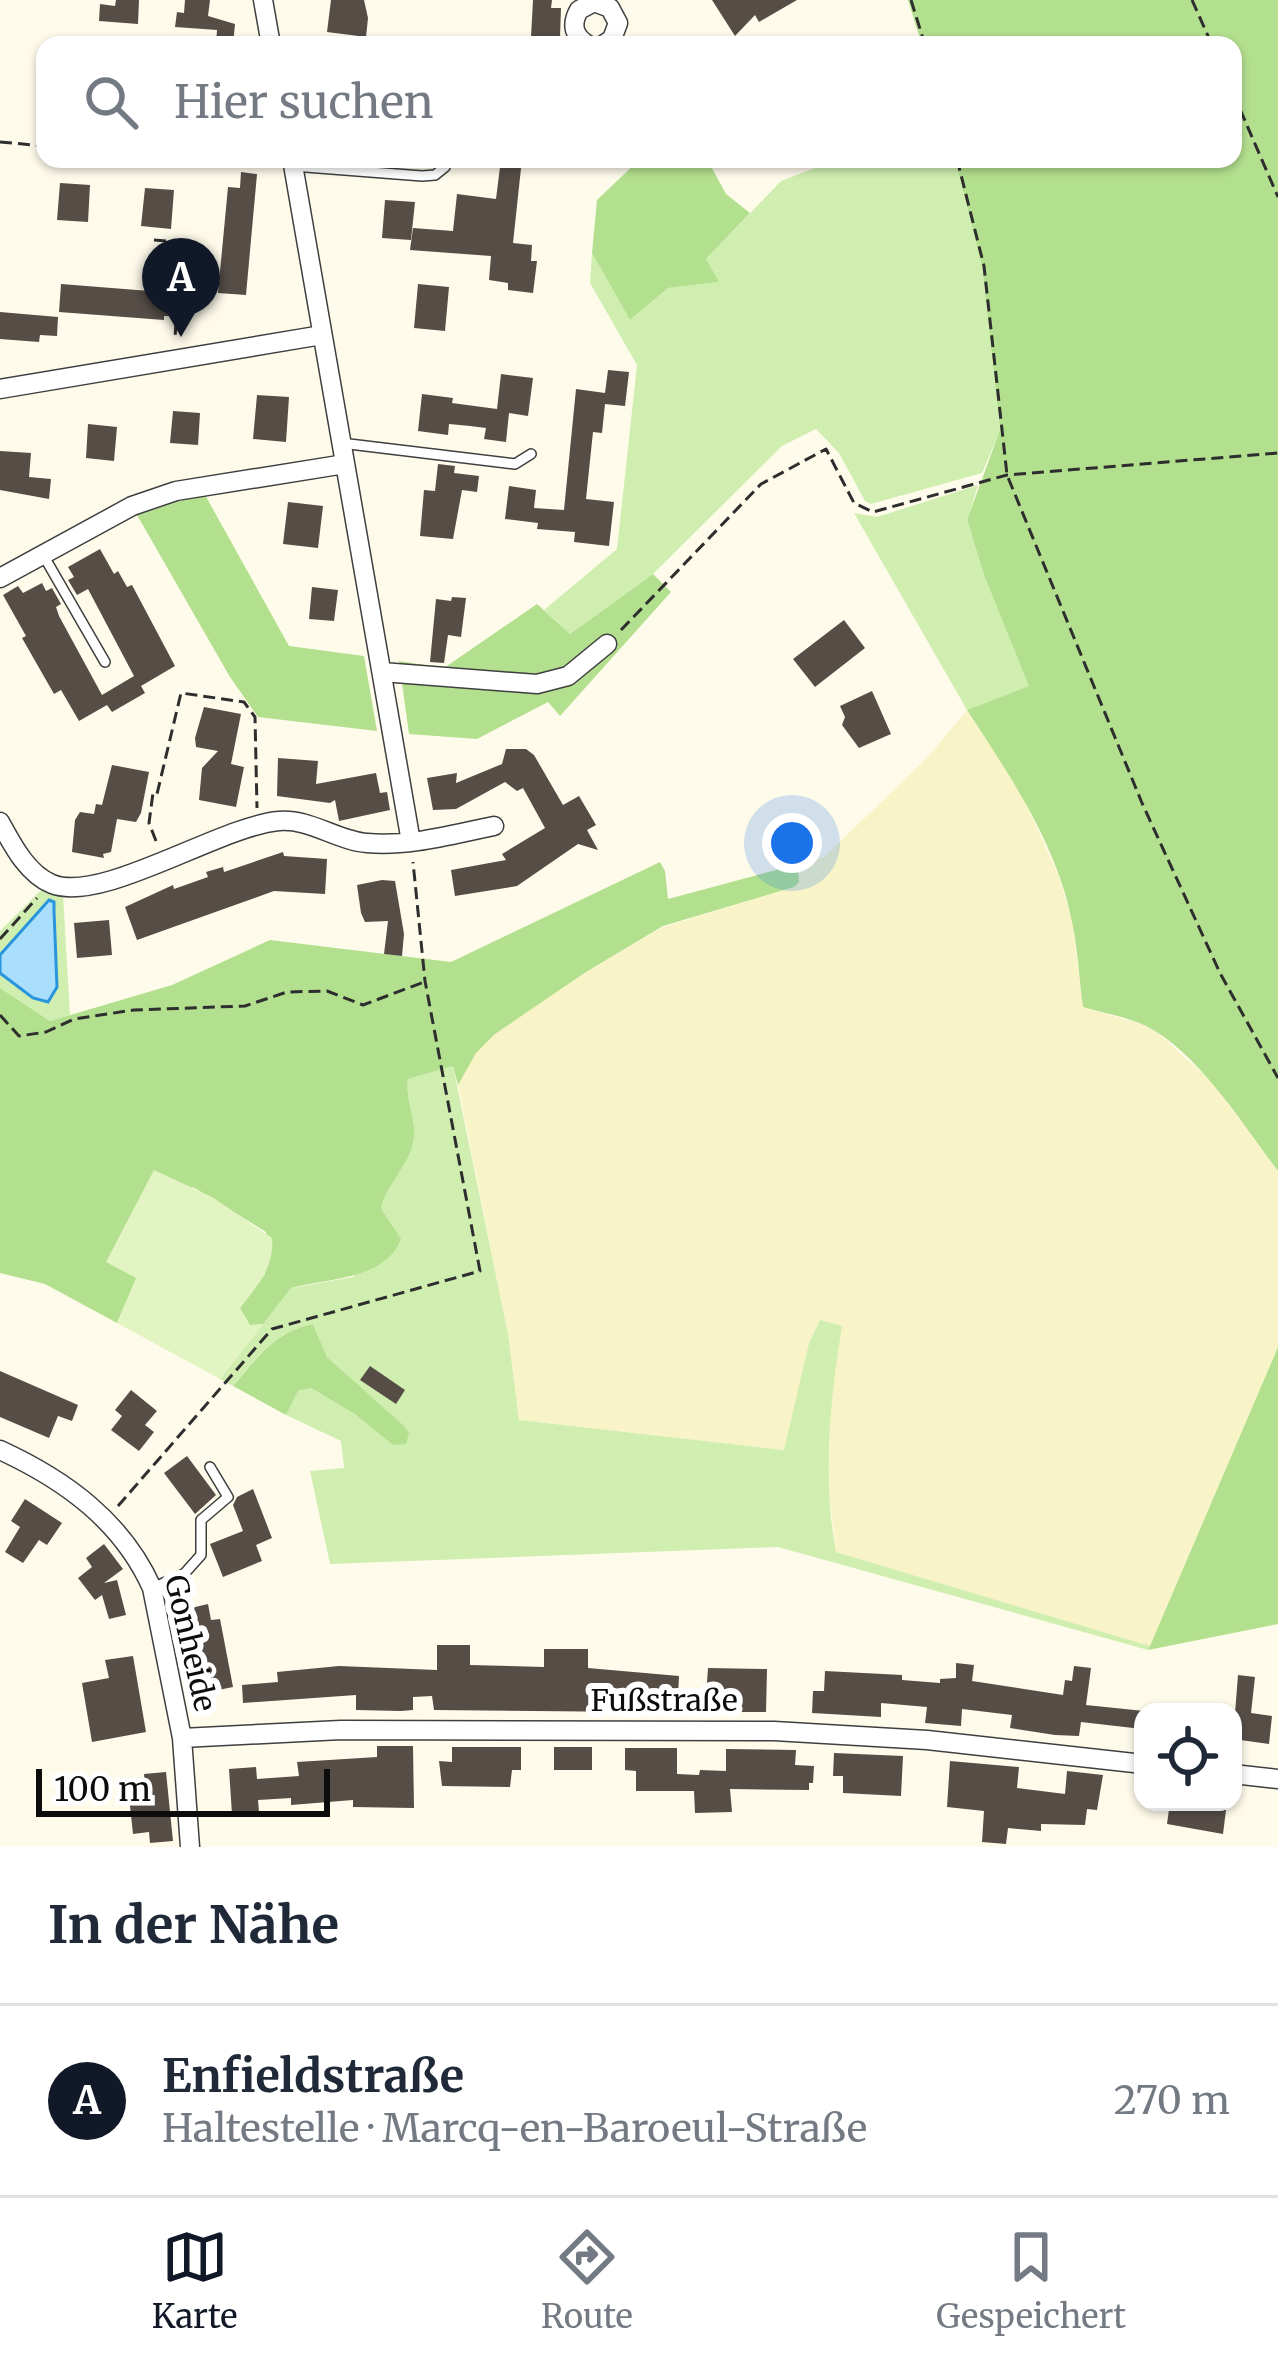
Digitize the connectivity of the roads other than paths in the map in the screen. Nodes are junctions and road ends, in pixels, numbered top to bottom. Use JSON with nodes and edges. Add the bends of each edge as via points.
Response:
{"nodes":[{"id":1,"x":263,"y":0,"type":"edge"},
{"id":2,"x":584,"y":2,"type":"edge"},
{"id":3,"x":269,"y":36,"type":"edge"},
{"id":4,"x":578,"y":36,"type":"edge"},
{"id":5,"x":612,"y":36,"type":"edge"},
{"id":6,"x":294,"y":168,"type":"edge"},
{"id":7,"x":348,"y":168,"type":"edge"},
{"id":8,"x":444,"y":168,"type":"edge"},
{"id":9,"x":322,"y":334,"type":"junction"},
{"id":10,"x":0,"y":389,"type":"edge"},
{"id":11,"x":341,"y":443,"type":"junction"},
{"id":12,"x":531,"y":454,"type":"dead end"},
{"id":13,"x":345,"y":464,"type":"junction"},
{"id":14,"x":42,"y":553,"type":"junction"},
{"id":15,"x":0,"y":578,"type":"edge"},
{"id":16,"x":607,"y":644,"type":"road end"},
{"id":17,"x":105,"y":662,"type":"dead end"},
{"id":18,"x":382,"y":672,"type":"junction"},
{"id":19,"x":0,"y":822,"type":"edge"},
{"id":20,"x":494,"y":826,"type":"dead end"},
{"id":21,"x":411,"y":842,"type":"junction"},
{"id":22,"x":0,"y":1450,"type":"edge"},
{"id":23,"x":210,"y":1467,"type":"dead end"},
{"id":24,"x":152,"y":1588,"type":"junction"},
{"id":25,"x":182,"y":1738,"type":"junction"},
{"id":26,"x":1134,"y":1763,"type":"edge"},
{"id":27,"x":190,"y":1847,"type":"edge"}],
"edges":[{"from":1,"to":3,"type":"street"},
{"from":2,"to":4,"type":"street","via":[[575,17]]},
{"from":2,"to":5,"type":"street","via":[[615,15]]},
{"from":6,"to":9,"type":"street"},
{"from":7,"to":8,"type":"lane","via":[[422,176]]},
{"from":9,"to":10,"type":"street"},
{"from":9,"to":11,"type":"street"},
{"from":11,"to":12,"type":"lane","via":[[515,464]]},
{"from":11,"to":13,"type":"street"},
{"from":13,"to":14,"type":"street","via":[[176,491]]},
{"from":13,"to":18,"type":"street"},
{"from":14,"to":15,"type":"street"},
{"from":14,"to":17,"type":"lane"},
{"from":16,"to":18,"type":"street","via":[[568,676],[537,684]]},
{"from":18,"to":21,"type":"street"},
{"from":19,"to":21,"type":"street","via":[[20,858],[50,884],[100,887],[279,821],[364,843]]},
{"from":20,"to":21,"type":"street"},
{"from":22,"to":24,"type":"street","name":"Gonheide","via":[[106,1520]]},
{"from":23,"to":24,"type":"lane","via":[[228,1497],[201,1520],[201,1556]]},
{"from":24,"to":25,"type":"street","name":"Gonheide"},
{"from":25,"to":26,"type":"street","name":"Fußstraße","via":[[387,1729],[774,1731]]},
{"from":25,"to":27,"type":"street","name":"Gonheide"}]}
